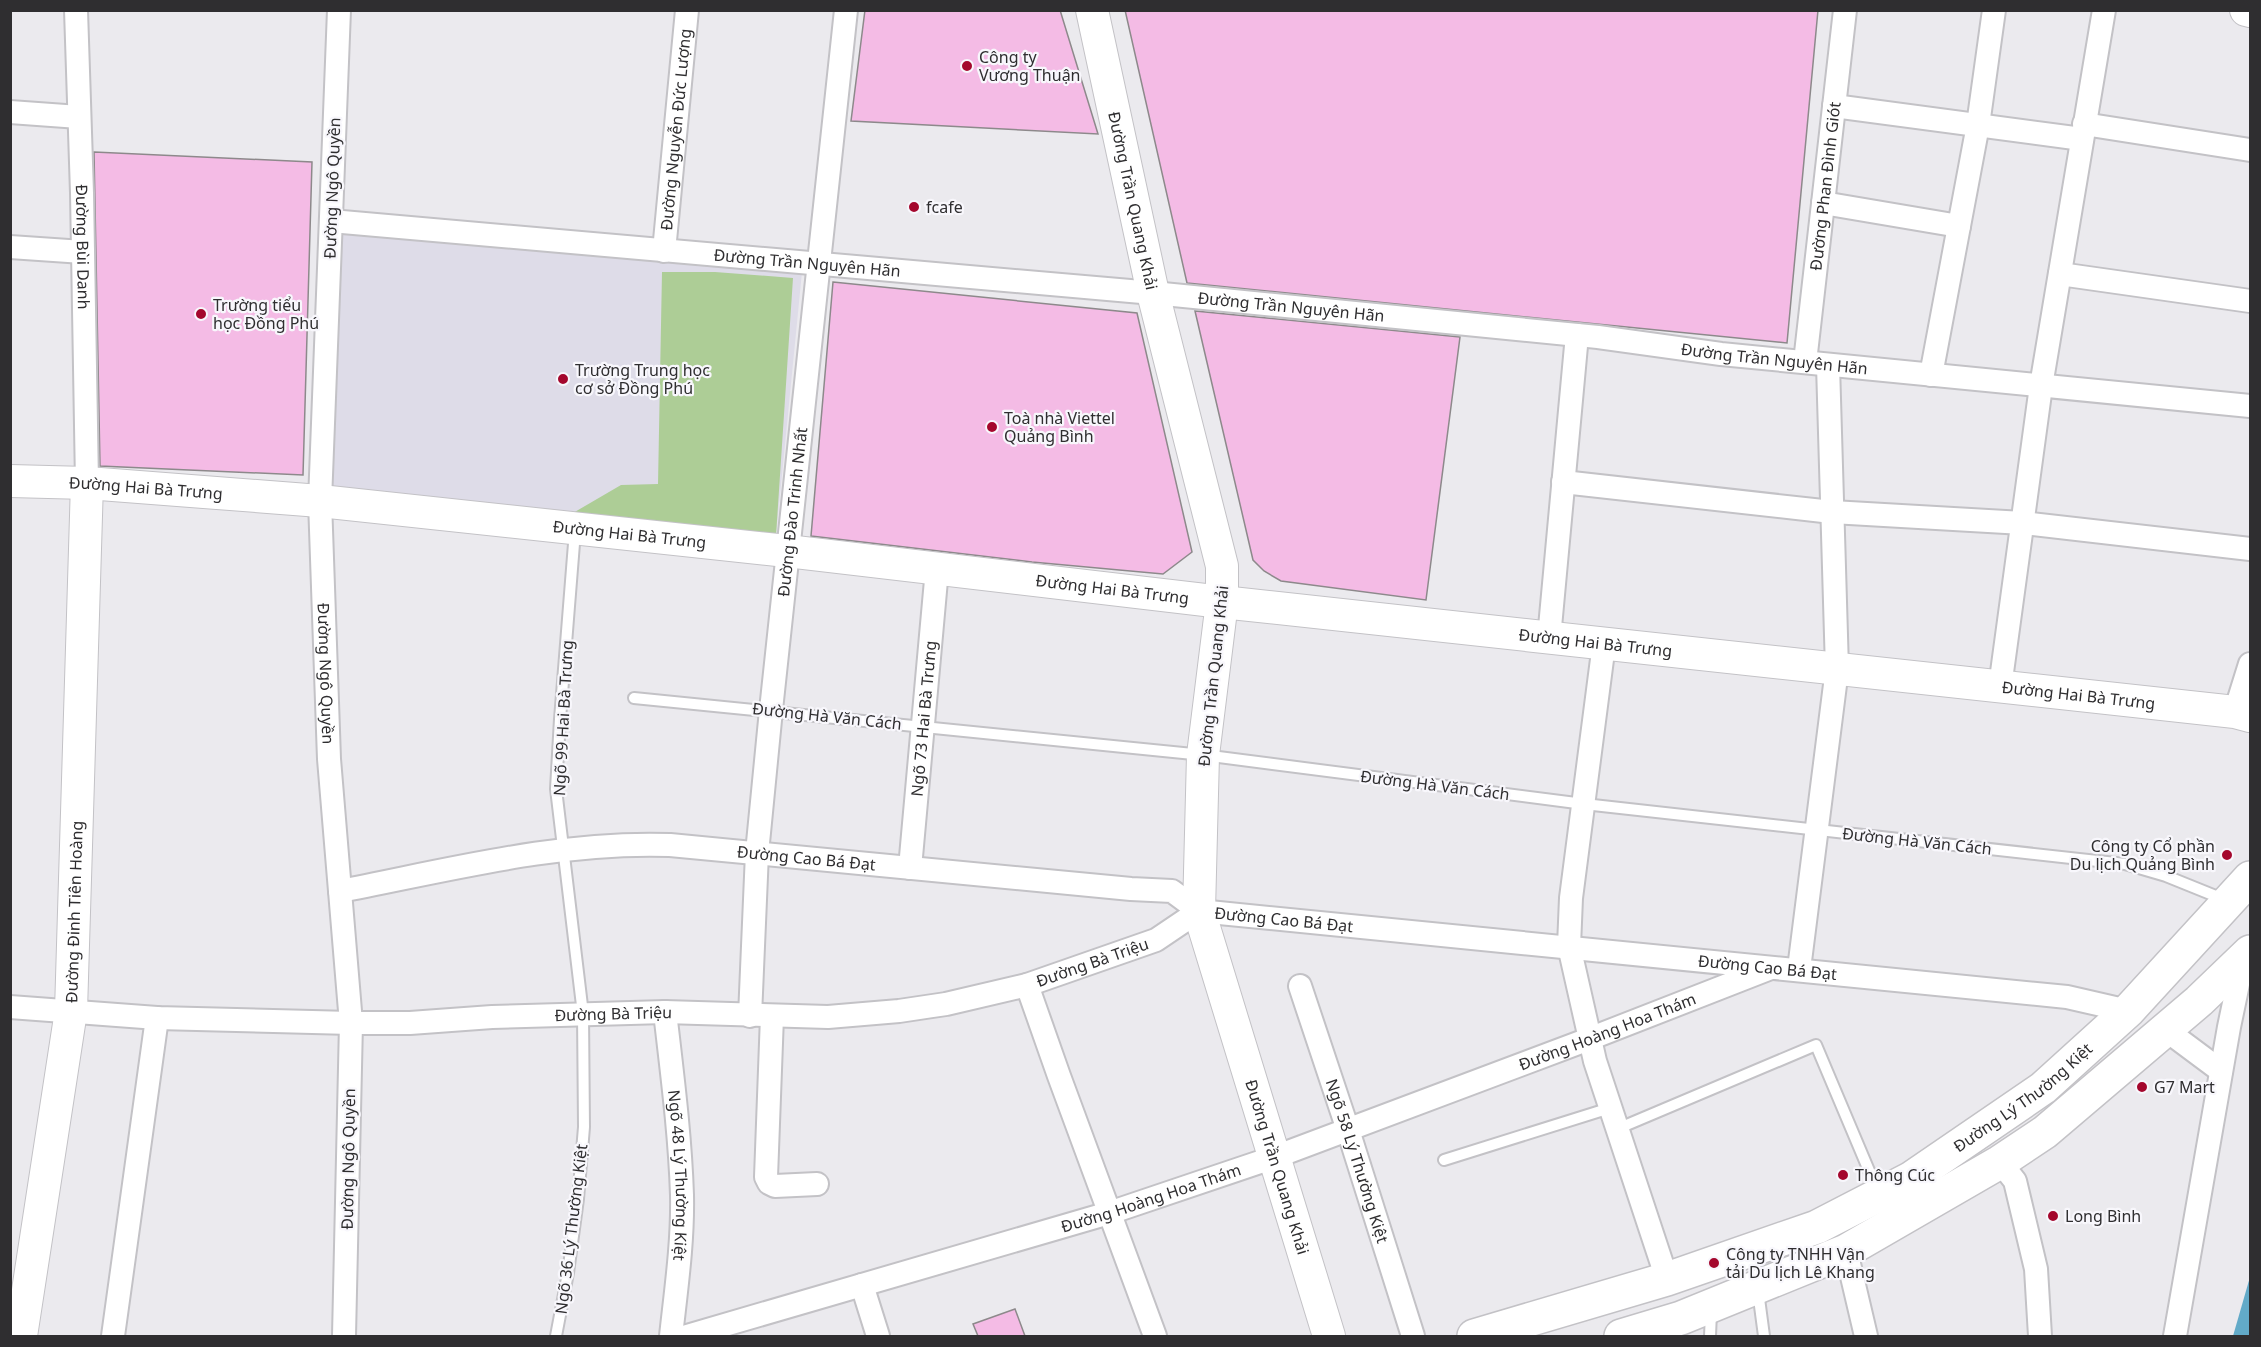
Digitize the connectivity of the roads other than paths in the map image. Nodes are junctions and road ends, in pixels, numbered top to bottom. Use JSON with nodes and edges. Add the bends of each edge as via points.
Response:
{"nodes":[{"id":1,"x":76,"y":10,"type":"edge"},
{"id":2,"x":339,"y":10,"type":"edge"},
{"id":3,"x":687,"y":10,"type":"edge"},
{"id":4,"x":846,"y":10,"type":"edge"},
{"id":5,"x":1092,"y":10,"type":"edge"},
{"id":6,"x":1845,"y":10,"type":"edge"},
{"id":7,"x":1994,"y":10,"type":"edge"},
{"id":8,"x":2104,"y":10,"type":"edge"},
{"id":9,"x":1834,"y":106,"type":"junction"},
{"id":10,"x":10,"y":112,"type":"edge"},
{"id":11,"x":79,"y":117,"type":"junction"},
{"id":12,"x":1978,"y":124,"type":"junction"},
{"id":13,"x":2083,"y":131,"type":"junction"},
{"id":14,"x":2250,"y":150,"type":"edge"},
{"id":15,"x":1823,"y":203,"type":"junction"},
{"id":16,"x":331,"y":221,"type":"junction"},
{"id":17,"x":1959,"y":226,"type":"junction"},
{"id":18,"x":10,"y":248,"type":"edge"},
{"id":19,"x":664,"y":251,"type":"junction"},
{"id":20,"x":83,"y":252,"type":"junction"},
{"id":21,"x":818,"y":264,"type":"junction"},
{"id":22,"x":2060,"y":274,"type":"junction"},
{"id":23,"x":1153,"y":293,"type":"junction"},
{"id":24,"x":2250,"y":301,"type":"edge"},
{"id":25,"x":1576,"y":335,"type":"junction"},
{"id":26,"x":1805,"y":362,"type":"junction"},
{"id":27,"x":1828,"y":365,"type":"junction"},
{"id":28,"x":1931,"y":375,"type":"junction"},
{"id":29,"x":2041,"y":386,"type":"junction"},
{"id":30,"x":2250,"y":406,"type":"edge"},
{"id":31,"x":10,"y":481,"type":"edge"},
{"id":32,"x":1563,"y":482,"type":"junction"},
{"id":33,"x":87,"y":483,"type":"junction"},
{"id":34,"x":320,"y":501,"type":"junction"},
{"id":35,"x":1832,"y":512,"type":"junction"},
{"id":36,"x":2023,"y":523,"type":"junction"},
{"id":37,"x":575,"y":528,"type":"junction"},
{"id":38,"x":2250,"y":549,"type":"edge"},
{"id":39,"x":787,"y":551,"type":"junction"},
{"id":40,"x":937,"y":568,"type":"junction"},
{"id":41,"x":1222,"y":602,"type":"junction"},
{"id":42,"x":1549,"y":638,"type":"junction"},
{"id":43,"x":1604,"y":644,"type":"junction"},
{"id":44,"x":2250,"y":664,"type":"edge"},
{"id":45,"x":1837,"y":669,"type":"junction"},
{"id":46,"x":2000,"y":687,"type":"junction"},
{"id":47,"x":634,"y":698,"type":"dead end"},
{"id":48,"x":771,"y":710,"type":"junction"},
{"id":49,"x":2243,"y":714,"type":"edge"},
{"id":50,"x":923,"y":726,"type":"junction"},
{"id":51,"x":1203,"y":755,"type":"junction"},
{"id":52,"x":1584,"y":804,"type":"junction"},
{"id":53,"x":1816,"y":830,"type":"junction"},
{"id":54,"x":564,"y":848,"type":"junction"},
{"id":55,"x":757,"y":853,"type":"junction"},
{"id":56,"x":910,"y":868,"type":"junction"},
{"id":57,"x":340,"y":891,"type":"junction"},
{"id":58,"x":2243,"y":897,"type":"edge"},
{"id":59,"x":1199,"y":911,"type":"junction"},
{"id":60,"x":1569,"y":946,"type":"junction"},
{"id":61,"x":2247,"y":956,"type":"edge"},
{"id":62,"x":1775,"y":967,"type":"junction"},
{"id":63,"x":1799,"y":969,"type":"junction"},
{"id":64,"x":1027,"y":985,"type":"junction"},
{"id":65,"x":1300,"y":986,"type":"dead end"},
{"id":66,"x":10,"y":1007,"type":"edge"},
{"id":67,"x":70,"y":1011,"type":"junction"},
{"id":68,"x":2128,"y":1011,"type":"junction"},
{"id":69,"x":665,"y":1012,"type":"junction"},
{"id":70,"x":583,"y":1014,"type":"junction"},
{"id":71,"x":761,"y":1016,"type":"junction"},
{"id":72,"x":157,"y":1018,"type":"junction"},
{"id":73,"x":351,"y":1023,"type":"junction"},
{"id":74,"x":2166,"y":1030,"type":"junction"},
{"id":75,"x":1589,"y":1040,"type":"junction"},
{"id":76,"x":2221,"y":1071,"type":"junction"},
{"id":77,"x":1614,"y":1119,"type":"junction"},
{"id":78,"x":1348,"y":1130,"type":"junction"},
{"id":79,"x":1275,"y":1157,"type":"junction"},
{"id":80,"x":1444,"y":1160,"type":"dead end"},
{"id":81,"x":2000,"y":1162,"type":"junction"},
{"id":82,"x":817,"y":1184,"type":"dead end"},
{"id":83,"x":1879,"y":1195,"type":"junction"},
{"id":84,"x":1109,"y":1213,"type":"junction"},
{"id":85,"x":1846,"y":1251,"type":"junction"},
{"id":86,"x":1666,"y":1279,"type":"junction"},
{"id":87,"x":862,"y":1285,"type":"junction"},
{"id":88,"x":1757,"y":1287,"type":"junction"},
{"id":89,"x":1711,"y":1321,"type":"edge"},
{"id":90,"x":1683,"y":1327,"type":"edge"},
{"id":91,"x":21,"y":1336,"type":"edge"},
{"id":92,"x":113,"y":1336,"type":"edge"},
{"id":93,"x":344,"y":1336,"type":"edge"},
{"id":94,"x":556,"y":1336,"type":"edge"},
{"id":95,"x":671,"y":1336,"type":"edge"},
{"id":96,"x":687,"y":1336,"type":"edge"},
{"id":97,"x":878,"y":1336,"type":"edge"},
{"id":98,"x":1155,"y":1336,"type":"edge"},
{"id":99,"x":1329,"y":1336,"type":"edge"},
{"id":100,"x":1413,"y":1336,"type":"edge"},
{"id":101,"x":1474,"y":1336,"type":"edge"},
{"id":102,"x":1621,"y":1336,"type":"edge"},
{"id":103,"x":1764,"y":1336,"type":"edge"},
{"id":104,"x":1866,"y":1336,"type":"edge"},
{"id":105,"x":2040,"y":1336,"type":"edge"},
{"id":106,"x":2175,"y":1336,"type":"edge"}],
"edges":[{"from":1,"to":11,"type":"street","name":"Đường Bùi Danh"},
{"from":2,"to":16,"type":"street","name":"Đường Ngô Quyền"},
{"from":3,"to":19,"type":"street","name":"Đường Nguyễn Đức Lượng"},
{"from":4,"to":21,"type":"street","name":"Đường Đào Trinh Nhất"},
{"from":5,"to":23,"type":"street","name":"Đường Trần Quang Khải"},
{"from":6,"to":9,"type":"street","name":"Đường Phan Đình Giót"},
{"from":7,"to":12,"type":"street"},
{"from":8,"to":13,"type":"street"},
{"from":9,"to":12,"type":"street"},
{"from":9,"to":15,"type":"street","name":"Đường Phan Đình Giót"},
{"from":10,"to":11,"type":"street"},
{"from":11,"to":20,"type":"street","name":"Đường Bùi Danh"},
{"from":12,"to":13,"type":"street"},
{"from":12,"to":17,"type":"street"},
{"from":13,"to":14,"type":"street"},
{"from":13,"to":22,"type":"street"},
{"from":15,"to":17,"type":"street"},
{"from":15,"to":26,"type":"street","name":"Đường Phan Đình Giót"},
{"from":16,"to":19,"type":"street","name":"Đường Trần Nguyên Hãn"},
{"from":16,"to":34,"type":"street","name":"Đường Ngô Quyền"},
{"from":17,"to":28,"type":"street"},
{"from":18,"to":20,"type":"street"},
{"from":19,"to":21,"type":"street","name":"Đường Trần Nguyên Hãn"},
{"from":20,"to":33,"type":"street","name":"Đường Bùi Danh"},
{"from":21,"to":23,"type":"street","name":"Đường Trần Nguyên Hãn"},
{"from":21,"to":39,"type":"street","name":"Đường Đào Trinh Nhất"},
{"from":22,"to":24,"type":"street"},
{"from":22,"to":29,"type":"street"},
{"from":23,"to":25,"type":"street","name":"Đường Trần Nguyên Hãn"},
{"from":23,"to":41,"type":"street","name":"Đường Trần Quang Khải","via":[[1216,535],[1222,566]]},
{"from":25,"to":26,"type":"street","name":"Đường Trần Nguyên Hãn"},
{"from":25,"to":32,"type":"street"},
{"from":26,"to":27,"type":"street","name":"Đường Trần Nguyên Hãn"},
{"from":27,"to":28,"type":"street","name":"Đường Trần Nguyên Hãn"},
{"from":27,"to":35,"type":"street"},
{"from":28,"to":29,"type":"street","name":"Đường Trần Nguyên Hãn"},
{"from":29,"to":30,"type":"street","name":"Đường Trần Nguyên Hãn"},
{"from":29,"to":36,"type":"street"},
{"from":31,"to":33,"type":"street","name":"Đường Hai Bà Trưng"},
{"from":32,"to":35,"type":"street"},
{"from":32,"to":42,"type":"street"},
{"from":33,"to":34,"type":"street","name":"Đường Hai Bà Trưng"},
{"from":33,"to":67,"type":"street","name":"Đường Đinh Tiên Hoàng"},
{"from":34,"to":37,"type":"street","name":"Đường Hai Bà Trưng"},
{"from":34,"to":57,"type":"street","name":"Đường Ngô Quyền","via":[[329,759]]},
{"from":35,"to":36,"type":"street"},
{"from":35,"to":45,"type":"street"},
{"from":36,"to":38,"type":"street"},
{"from":36,"to":46,"type":"street"},
{"from":37,"to":39,"type":"street","name":"Đường Hai Bà Trưng"},
{"from":37,"to":54,"type":"lane","name":"Ngõ 99 Hai Bà Trưng","via":[[556,789]]},
{"from":39,"to":40,"type":"street","name":"Đường Hai Bà Trưng"},
{"from":39,"to":48,"type":"street","name":"Đường Đào Trinh Nhất"},
{"from":40,"to":41,"type":"street","name":"Đường Hai Bà Trưng"},
{"from":40,"to":50,"type":"street","name":"Ngõ 73 Hai Bà Trưng"},
{"from":41,"to":42,"type":"street","name":"Đường Hai Bà Trưng"},
{"from":41,"to":51,"type":"street","name":"Đường Trần Quang Khải"},
{"from":42,"to":43,"type":"street","name":"Đường Hai Bà Trưng"},
{"from":43,"to":45,"type":"street","name":"Đường Hai Bà Trưng"},
{"from":43,"to":52,"type":"street"},
{"from":44,"to":49,"type":"street"},
{"from":45,"to":46,"type":"street","name":"Đường Hai Bà Trưng"},
{"from":45,"to":53,"type":"street"},
{"from":46,"to":49,"type":"street","name":"Đường Hai Bà Trưng"},
{"from":47,"to":48,"type":"lane","name":"Đường Hà Văn Cách"},
{"from":48,"to":50,"type":"lane","name":"Đường Hà Văn Cách"},
{"from":48,"to":55,"type":"street","name":"Đường Đào Trinh Nhất"},
{"from":50,"to":51,"type":"lane","name":"Đường Hà Văn Cách"},
{"from":50,"to":56,"type":"street","name":"Ngõ 73 Hai Bà Trưng"},
{"from":51,"to":52,"type":"lane","name":"Đường Hà Văn Cách"},
{"from":51,"to":59,"type":"street","name":"Đường Trần Quang Khải"},
{"from":52,"to":53,"type":"lane","name":"Đường Hà Văn Cách"},
{"from":52,"to":60,"type":"street","via":[[1571,898]]},
{"from":53,"to":58,"type":"lane","name":"Đường Hà Văn Cách","via":[[2124,864]]},
{"from":53,"to":63,"type":"street"},
{"from":54,"to":55,"type":"street","name":"Đường Cao Bá Đạt","via":[[630,844]]},
{"from":54,"to":57,"type":"street","name":"Đường Cao Bá Đạt"},
{"from":54,"to":70,"type":"lane","name":"Ngõ 99 Hai Bà Trưng"},
{"from":55,"to":56,"type":"street","name":"Đường Cao Bá Đạt"},
{"from":55,"to":71,"type":"street","name":"Đường Đào Trinh Nhất"},
{"from":56,"to":59,"type":"street","name":"Đường Cao Bá Đạt","via":[[1172,891]]},
{"from":57,"to":73,"type":"street","name":"Đường Ngô Quyền"},
{"from":58,"to":68,"type":"main road","name":"Đường Lý Thường Kiệt"},
{"from":59,"to":60,"type":"street","name":"Đường Cao Bá Đạt"},
{"from":59,"to":64,"type":"street","name":"Đường Bà Triệu","via":[[1156,940]]},
{"from":59,"to":79,"type":"street","name":"Đường Trần Quang Khải"},
{"from":60,"to":62,"type":"street","name":"Đường Cao Bá Đạt"},
{"from":60,"to":75,"type":"street"},
{"from":61,"to":74,"type":"main road"},
{"from":61,"to":76,"type":"street"},
{"from":62,"to":63,"type":"street","name":"Đường Cao Bá Đạt"},
{"from":62,"to":75,"type":"street","name":"Đường Hoàng Hoa Thám"},
{"from":63,"to":68,"type":"street","name":"Đường Cao Bá Đạt","via":[[2067,997]]},
{"from":64,"to":71,"type":"street","name":"Đường Bà Triệu","via":[[979,998],[899,1011],[828,1017]]},
{"from":64,"to":84,"type":"street"},
{"from":65,"to":78,"type":"street","name":"Ngõ 58 Lý Thường Kiệt"},
{"from":66,"to":67,"type":"street","name":"Đường Bà Triệu"},
{"from":67,"to":72,"type":"street","name":"Đường Bà Triệu"},
{"from":67,"to":91,"type":"street","name":"Đường Đinh Tiên Hoàng"},
{"from":68,"to":83,"type":"main road","name":"Đường Lý Thường Kiệt","via":[[2043,1088],[1910,1179]]},
{"from":69,"to":70,"type":"street","name":"Đường Bà Triệu"},
{"from":69,"to":71,"type":"street","name":"Đường Bà Triệu"},
{"from":69,"to":95,"type":"street","name":"Ngõ 48 Lý Thường Kiệt","via":[[682,1197]]},
{"from":70,"to":73,"type":"street","name":"Đường Bà Triệu"},
{"from":70,"to":94,"type":"lane","name":"Ngõ 36 Lý Thường Kiệt","via":[[584,1127],[578,1199]]},
{"from":71,"to":82,"type":"street","name":"Đường Đào Trinh Nhất","via":[[766,1177],[775,1186]]},
{"from":72,"to":73,"type":"street","name":"Đường Bà Triệu"},
{"from":72,"to":92,"type":"street"},
{"from":73,"to":93,"type":"street","name":"Đường Ngô Quyền"},
{"from":74,"to":76,"type":"street"},
{"from":74,"to":81,"type":"main road","via":[[2045,1132]]},
{"from":75,"to":77,"type":"street"},
{"from":75,"to":78,"type":"street","name":"Đường Hoàng Hoa Thám"},
{"from":76,"to":106,"type":"street"},
{"from":77,"to":80,"type":"lane"},
{"from":77,"to":83,"type":"lane","via":[[1816,1044]]},
{"from":77,"to":86,"type":"street"},
{"from":78,"to":79,"type":"street","name":"Đường Hoàng Hoa Thám"},
{"from":78,"to":100,"type":"street","name":"Ngõ 58 Lý Thường Kiệt"},
{"from":79,"to":84,"type":"street","name":"Đường Hoàng Hoa Thám"},
{"from":79,"to":99,"type":"street","name":"Đường Trần Quang Khải"},
{"from":81,"to":85,"type":"main road"},
{"from":81,"to":105,"type":"street","via":[[2015,1181],[2036,1269]]},
{"from":83,"to":86,"type":"main road","name":"Đường Lý Thường Kiệt","via":[[1817,1227]]},
{"from":84,"to":87,"type":"street","name":"Đường Hoàng Hoa Thám"},
{"from":84,"to":98,"type":"street"},
{"from":85,"to":88,"type":"main road"},
{"from":85,"to":104,"type":"street"},
{"from":86,"to":101,"type":"main road","name":"Đường Lý Thường Kiệt"},
{"from":87,"to":96,"type":"street","name":"Đường Hoàng Hoa Thám"},
{"from":87,"to":97,"type":"street"},
{"from":88,"to":89,"type":"main road"},
{"from":88,"to":103,"type":"lane"},
{"from":89,"to":90,"type":"main road"},
{"from":90,"to":102,"type":"main road"}]}
